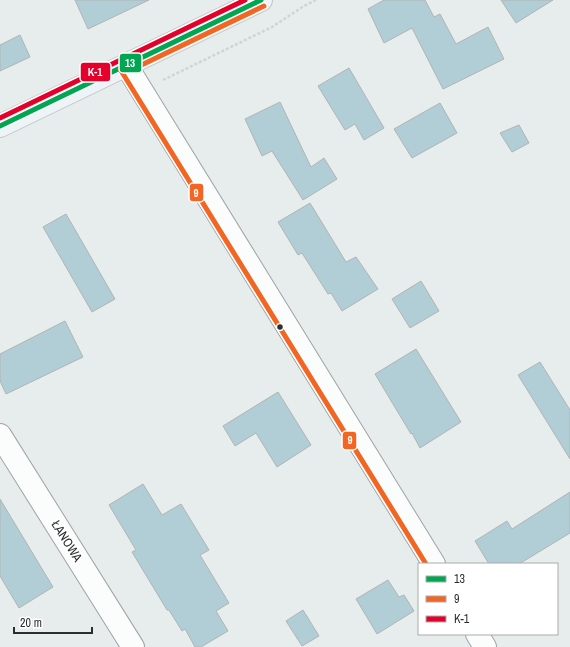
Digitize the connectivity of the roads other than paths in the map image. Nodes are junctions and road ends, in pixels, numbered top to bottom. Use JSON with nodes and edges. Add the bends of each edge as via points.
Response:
{"nodes":[{"id":1,"x":262,"y":0,"type":"edge"},
{"id":2,"x":126,"y":64,"type":"junction"},
{"id":3,"x":0,"y":126,"type":"edge"},
{"id":4,"x":0,"y":435,"type":"edge"},
{"id":5,"x":433,"y":563,"type":"edge"},
{"id":6,"x":478,"y":635,"type":"edge"},
{"id":7,"x":133,"y":647,"type":"edge"},
{"id":8,"x":485,"y":647,"type":"edge"}],
"edges":[{"from":1,"to":2,"type":"main road"},
{"from":2,"to":3,"type":"main road"},
{"from":2,"to":5,"type":"street"},
{"from":4,"to":7,"type":"street","name":"ŁANOWA"},
{"from":6,"to":8,"type":"street"}]}
